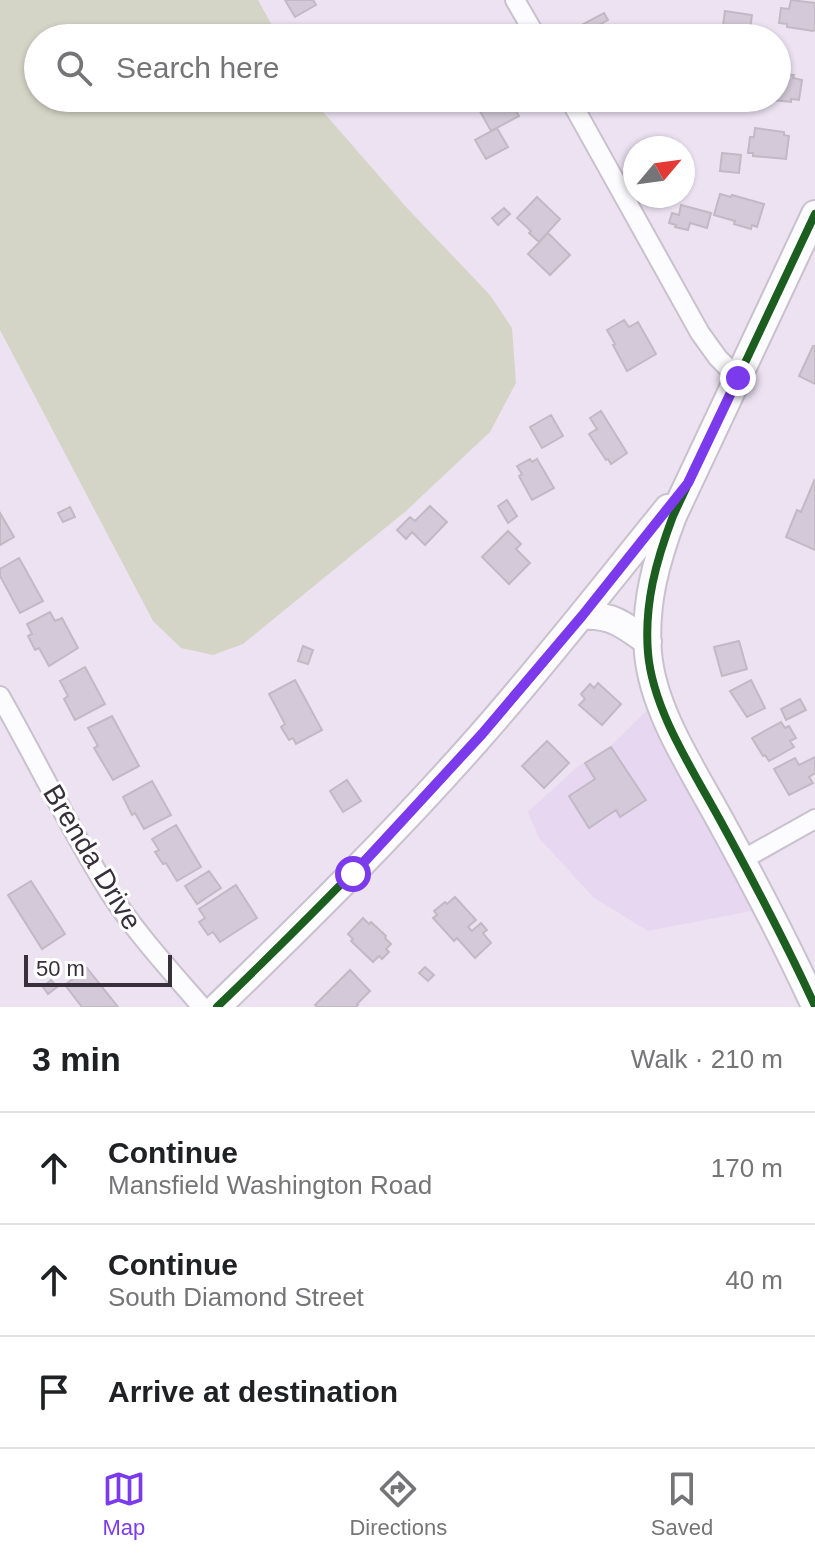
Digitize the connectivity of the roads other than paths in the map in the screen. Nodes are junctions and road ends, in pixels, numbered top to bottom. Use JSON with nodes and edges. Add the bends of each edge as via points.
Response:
{"nodes":[{"id":1,"x":515,"y":0,"type":"edge"},
{"id":2,"x":529,"y":24,"type":"edge"},
{"id":3,"x":577,"y":112,"type":"edge"},
{"id":4,"x":815,"y":214,"type":"edge"},
{"id":5,"x":738,"y":378,"type":"junction"},
{"id":6,"x":688,"y":483,"type":"junction"},
{"id":7,"x":582,"y":616,"type":"junction"},
{"id":8,"x":648,"y":642,"type":"junction"},
{"id":9,"x":0,"y":696,"type":"edge"},
{"id":10,"x":815,"y":819,"type":"edge"},
{"id":11,"x":742,"y":860,"type":"junction"},
{"id":12,"x":815,"y":1006,"type":"edge"},
{"id":13,"x":202,"y":1007,"type":"edge"},
{"id":14,"x":217,"y":1007,"type":"edge"}],
"edges":[{"from":1,"to":2,"type":"street"},
{"from":3,"to":5,"type":"street","via":[[700,333]]},
{"from":4,"to":5,"type":"street"},
{"from":5,"to":6,"type":"street"},
{"from":6,"to":7,"type":"street"},
{"from":6,"to":8,"type":"street","via":[[651,586]]},
{"from":7,"to":8,"type":"street","via":[[612,618]]},
{"from":7,"to":14,"type":"street","via":[[413,810]]},
{"from":8,"to":11,"type":"street","via":[[660,700]]},
{"from":9,"to":13,"type":"street","name":"Brenda Drive","via":[[111,893]]},
{"from":10,"to":11,"type":"street"},
{"from":11,"to":12,"type":"street"}]}
